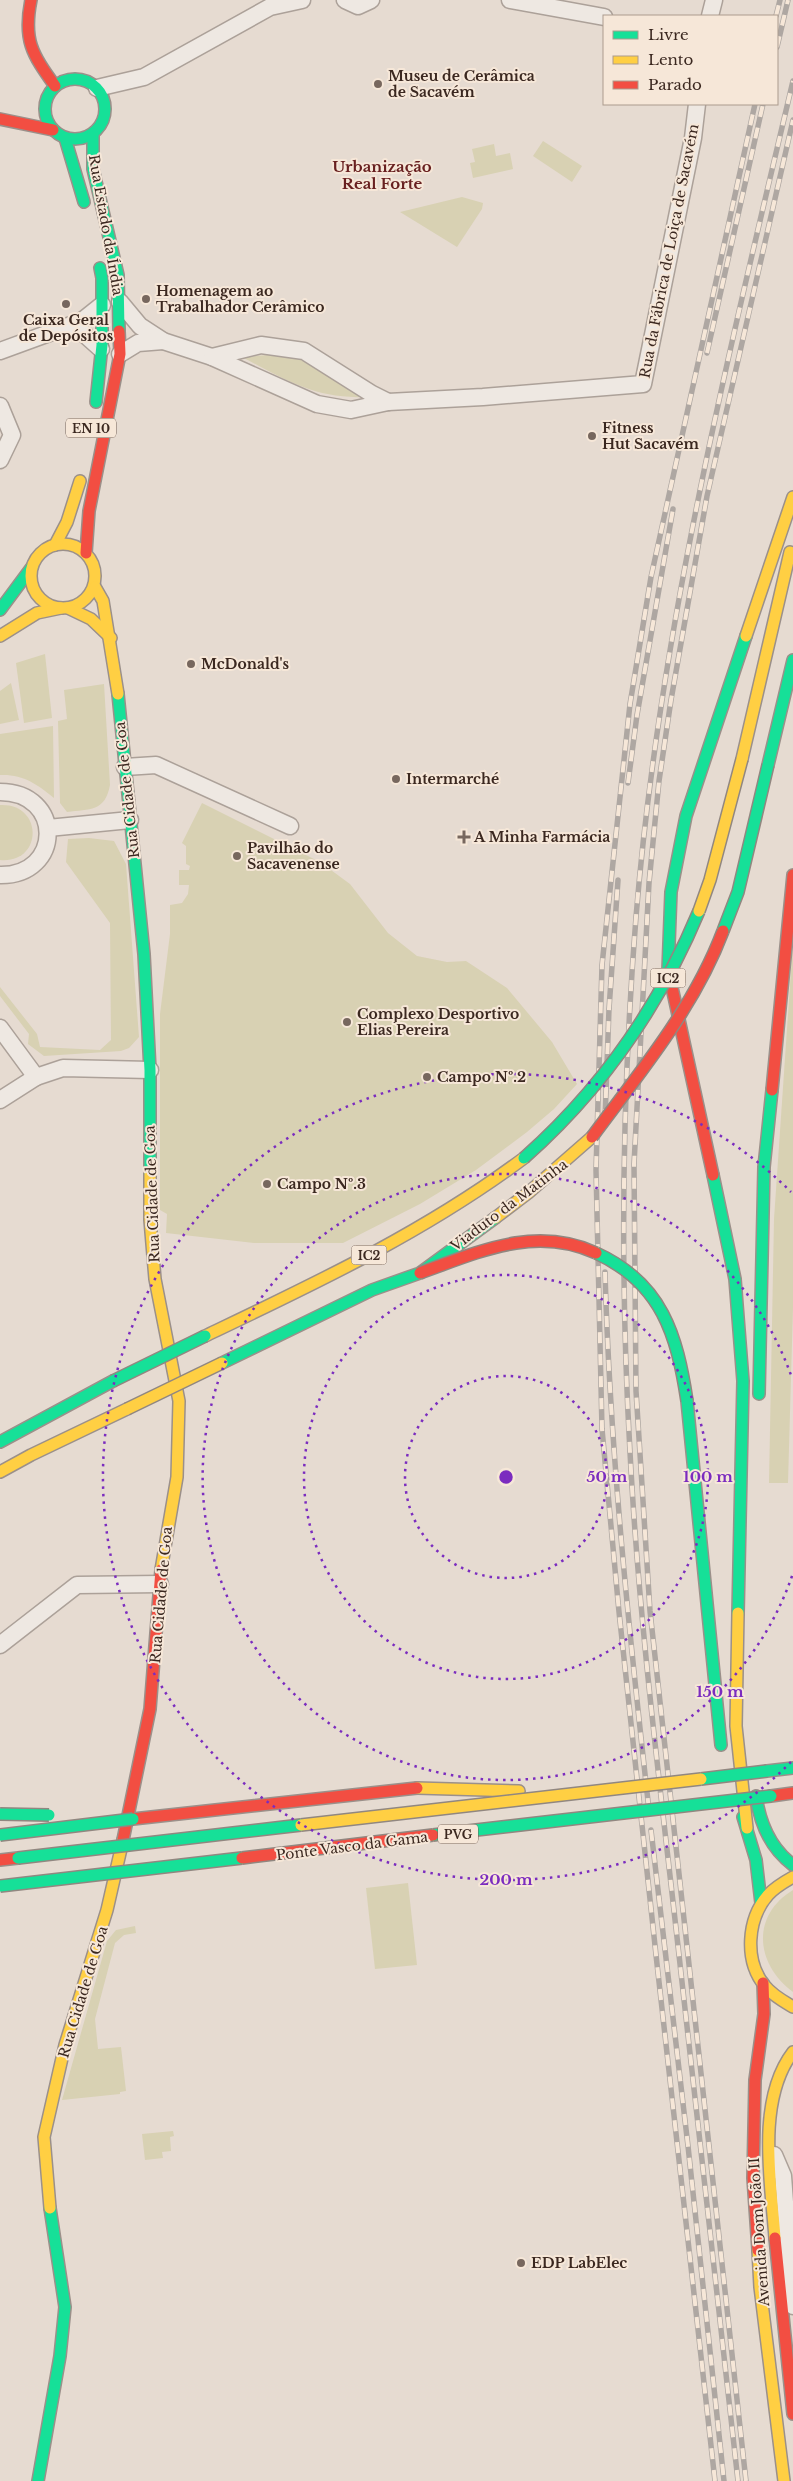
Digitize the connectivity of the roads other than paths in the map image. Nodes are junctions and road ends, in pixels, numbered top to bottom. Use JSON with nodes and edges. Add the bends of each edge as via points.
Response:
{"nodes":[{"id":1,"x":31,"y":0,"type":"edge"},
{"id":2,"x":302,"y":0,"type":"edge"},
{"id":3,"x":345,"y":0,"type":"edge"},
{"id":4,"x":371,"y":0,"type":"edge"},
{"id":5,"x":510,"y":0,"type":"edge"},
{"id":6,"x":714,"y":0,"type":"edge"},
{"id":7,"x":709,"y":15,"type":"edge"},
{"id":8,"x":603,"y":17,"type":"edge"},
{"id":9,"x":55,"y":86,"type":"junction"},
{"id":10,"x":97,"y":88,"type":"junction"},
{"id":11,"x":697,"y":105,"type":"edge"},
{"id":12,"x":1,"y":119,"type":"edge"},
{"id":13,"x":53,"y":130,"type":"junction"},
{"id":14,"x":94,"y":134,"type":"junction"},
{"id":15,"x":64,"y":138,"type":"junction"},
{"id":16,"x":88,"y":216,"type":"dead end"},
{"id":17,"x":98,"y":260,"type":"dead end"},
{"id":18,"x":120,"y":302,"type":"junction"},
{"id":19,"x":102,"y":306,"type":"junction"},
{"id":20,"x":65,"y":328,"type":"junction"},
{"id":21,"x":163,"y":341,"type":"junction"},
{"id":22,"x":101,"y":349,"type":"junction"},
{"id":23,"x":0,"y":352,"type":"edge"},
{"id":24,"x":120,"y":354,"type":"junction"},
{"id":25,"x":212,"y":357,"type":"junction"},
{"id":26,"x":388,"y":402,"type":"junction"},
{"id":27,"x":0,"y":406,"type":"edge"},
{"id":28,"x":94,"y":410,"type":"dead end"},
{"id":29,"x":0,"y":460,"type":"edge"},
{"id":30,"x":83,"y":471,"type":"dead end"},
{"id":31,"x":793,"y":497,"type":"edge"},
{"id":32,"x":793,"y":542,"type":"edge"},
{"id":33,"x":54,"y":545,"type":"junction"},
{"id":34,"x":86,"y":553,"type":"junction"},
{"id":35,"x":32,"y":567,"type":"junction"},
{"id":36,"x":94,"y":587,"type":"junction"},
{"id":37,"x":64,"y":608,"type":"junction"},
{"id":38,"x":0,"y":610,"type":"edge"},
{"id":39,"x":0,"y":636,"type":"edge"},
{"id":40,"x":111,"y":638,"type":"junction"},
{"id":41,"x":793,"y":660,"type":"edge"},
{"id":42,"x":125,"y":767,"type":"junction"},
{"id":43,"x":0,"y":792,"type":"edge"},
{"id":44,"x":130,"y":820,"type":"junction"},
{"id":45,"x":290,"y":826,"type":"dead end"},
{"id":46,"x":48,"y":828,"type":"junction"},
{"id":47,"x":0,"y":875,"type":"edge"},
{"id":48,"x":793,"y":875,"type":"edge"},
{"id":49,"x":0,"y":1028,"type":"edge"},
{"id":50,"x":150,"y":1070,"type":"junction"},
{"id":51,"x":36,"y":1077,"type":"junction"},
{"id":52,"x":0,"y":1100,"type":"edge"},
{"id":53,"x":420,"y":1273,"type":"junction"},
{"id":54,"x":759,"y":1405,"type":"dead end"},
{"id":55,"x":85,"y":1431,"type":"junction"},
{"id":56,"x":0,"y":1442,"type":"edge"},
{"id":57,"x":30,"y":1470,"type":"dead end"},
{"id":58,"x":0,"y":1472,"type":"edge"},
{"id":59,"x":160,"y":1584,"type":"junction"},
{"id":60,"x":0,"y":1644,"type":"edge"},
{"id":61,"x":754,"y":1759,"type":"dead end"},
{"id":62,"x":793,"y":1768,"type":"edge"},
{"id":63,"x":575,"y":1793,"type":"junction"},
{"id":64,"x":793,"y":1793,"type":"edge"},
{"id":65,"x":0,"y":1814,"type":"edge"},
{"id":66,"x":132,"y":1819,"type":"junction"},
{"id":67,"x":747,"y":1828,"type":"junction"},
{"id":68,"x":0,"y":1835,"type":"edge"},
{"id":69,"x":0,"y":1860,"type":"edge"},
{"id":70,"x":793,"y":1866,"type":"edge"},
{"id":71,"x":793,"y":1877,"type":"edge"},
{"id":72,"x":0,"y":1886,"type":"edge"},
{"id":73,"x":761,"y":1903,"type":"junction"},
{"id":74,"x":763,"y":1983,"type":"junction"},
{"id":75,"x":793,"y":2008,"type":"edge"},
{"id":76,"x":793,"y":2052,"type":"edge"},
{"id":77,"x":771,"y":2147,"type":"junction"},
{"id":78,"x":793,"y":2306,"type":"edge"},
{"id":79,"x":793,"y":2414,"type":"edge"},
{"id":80,"x":38,"y":2481,"type":"edge"},
{"id":81,"x":784,"y":2481,"type":"edge"}],
"edges":[{"from":1,"to":9,"type":"main road","via":[[26,42]]},
{"from":2,"to":10,"type":"street","via":[[270,7],[144,77]]},
{"from":3,"to":4,"type":"street","via":[[358,6]]},
{"from":5,"to":8,"type":"street"},
{"from":6,"to":7,"type":"street"},
{"from":9,"to":10,"type":"main road","via":[[65,80],[76,79]]},
{"from":9,"to":13,"type":"main road","via":[[45,100],[44,109],[46,121]]},
{"from":10,"to":14,"type":"main road","number":"EN 10","via":[[105,114]]},
{"from":11,"to":26,"type":"street","name":"Rua da Fábrica de Loiça de Sacavém","via":[[644,384]]},
{"from":12,"to":13,"type":"main road"},
{"from":13,"to":15,"type":"main road"},
{"from":14,"to":15,"type":"main road","via":[[82,139]]},
{"from":14,"to":18,"type":"main road","name":"Rua Estado da Índia","number":"EN 10","via":[[93,169],[118,275]]},
{"from":15,"to":16,"type":"main road","name":"Rua Estado da Índia"},
{"from":17,"to":19,"type":"main road","name":"Rua Estado da Índia","number":"EN 10"},
{"from":18,"to":21,"type":"street","name":"Rua da Fábrica de Loiça de Sacavém","via":[[140,326]]},
{"from":18,"to":24,"type":"main road","name":"Rua Estado da Índia","number":"EN 10"},
{"from":19,"to":20,"type":"street","via":[[82,321]]},
{"from":19,"to":22,"type":"main road","name":"Rua Estado da Índia","number":"EN 10"},
{"from":20,"to":22,"type":"street","via":[[82,332]]},
{"from":20,"to":23,"type":"street"},
{"from":21,"to":24,"type":"street","name":"Rua da Fábrica de Loiça de Sacavém","via":[[138,343]]},
{"from":21,"to":25,"type":"street","name":"Rua da Fábrica de Loiça de Sacavém"},
{"from":22,"to":28,"type":"main road","name":"Rua Estado da Índia","number":"EN 10"},
{"from":24,"to":34,"type":"main road","name":"Rua Estado da Índia","number":"EN 10","via":[[88,511]]},
{"from":25,"to":26,"type":"street","name":"Rua da Fábrica de Loiça de Sacavém","via":[[317,404],[351,410]]},
{"from":25,"to":26,"type":"street","via":[[261,345],[304,351]]},
{"from":27,"to":29,"type":"street","via":[[12,435]]},
{"from":30,"to":33,"type":"main road","via":[[67,522]]},
{"from":31,"to":67,"type":"main road","via":[[686,816],[671,892],[668,970],[735,1279],[743,1381],[736,1726]]},
{"from":32,"to":56,"type":"main road","name":"Viaduto da Matinha","number":"IC2","bridge":true,"via":[[708,890],[670,975],[635,1035],[590,1093],[544,1142],[500,1178],[430,1222],[318,1282],[113,1381]]},
{"from":33,"to":34,"type":"main road","via":[[71,545]]},
{"from":33,"to":35,"type":"main road","via":[[40,553]]},
{"from":34,"to":36,"type":"main road","number":"EN 10","via":[[94,566]]},
{"from":35,"to":37,"type":"main road","via":[[37,595],[52,606]]},
{"from":35,"to":38,"type":"main road"},
{"from":36,"to":37,"type":"main road","via":[[83,602]]},
{"from":36,"to":40,"type":"main road","name":"Rua Cidade de Goa","via":[[103,601]]},
{"from":37,"to":39,"type":"main road","via":[[37,613]]},
{"from":37,"to":40,"type":"main road","via":[[91,619]]},
{"from":40,"to":42,"type":"main road","name":"Rua Cidade de Goa"},
{"from":41,"to":53,"type":"main road","name":"Viaduto da Matinha","number":"IC2","bridge":true,"via":[[734,902],[710,966],[667,1035],[592,1137],[528,1193]]},
{"from":42,"to":44,"type":"main road","name":"Rua Cidade de Goa"},
{"from":42,"to":45,"type":"street","via":[[156,765]]},
{"from":43,"to":46,"type":"street","via":[[14,792],[37,804]]},
{"from":44,"to":46,"type":"street"},
{"from":44,"to":50,"type":"main road","name":"Rua Cidade de Goa","via":[[144,954]]},
{"from":46,"to":47,"type":"street","via":[[48,841],[36,864],[12,875]]},
{"from":48,"to":54,"type":"main road","via":[[764,1167]]},
{"from":49,"to":51,"type":"street"},
{"from":50,"to":51,"type":"street","via":[[63,1068]]},
{"from":50,"to":59,"type":"main road","name":"Rua Cidade de Goa","via":[[150,1220],[155,1279],[180,1417],[177,1477],[166,1528]]},
{"from":51,"to":52,"type":"street"},
{"from":53,"to":55,"type":"main road","name":"Viaduto da Matinha","number":"IC2","bridge":true,"via":[[372,1290]]},
{"from":53,"to":67,"type":"main road","bridge":true,"via":[[499,1245],[538,1239],[581,1246],[622,1266],[658,1303],[678,1348],[687,1401],[717,1710],[726,1763]]},
{"from":55,"to":57,"type":"main road"},
{"from":55,"to":58,"type":"main road","number":"IC2","via":[[30,1454]]},
{"from":59,"to":60,"type":"street","via":[[77,1585]]},
{"from":59,"to":80,"type":"main road","name":"Rua Cidade de Goa","via":[[155,1666],[141,1761],[108,1910],[65,2045],[44,2137],[47,2190],[65,2307],[60,2356]]},
{"from":61,"to":70,"type":"main road","via":[[760,1820],[773,1846]]},
{"from":62,"to":63,"type":"main road","name":"Ponte Vasco da Gama","number":"PVG","bridge":true},
{"from":63,"to":66,"type":"main road","bridge":true,"via":[[404,1788]]},
{"from":63,"to":69,"type":"main road","name":"Ponte Vasco da Gama","number":"PVG","bridge":true},
{"from":64,"to":72,"type":"main road","name":"Ponte Vasco da Gama","number":"PVG","bridge":true},
{"from":65,"to":66,"type":"main road","bridge":true},
{"from":66,"to":68,"type":"main road","bridge":true},
{"from":67,"to":73,"type":"main road","via":[[756,1860]]},
{"from":71,"to":73,"type":"main road","via":[[774,1889]]},
{"from":73,"to":74,"type":"main road","via":[[753,1922],[750,1943],[754,1964]]},
{"from":74,"to":75,"type":"main road","via":[[777,1998]]},
{"from":74,"to":81,"type":"main road","name":"Avenida Dom João II","via":[[764,2014],[755,2080],[753,2178],[760,2286]]},
{"from":76,"to":77,"type":"main road","name":"Avenida Dom João II","via":[[780,2073],[774,2094]]},
{"from":77,"to":78,"type":"street","via":[[783,2176]]},
{"from":77,"to":79,"type":"main road","name":"Avenida Dom João II","via":[[777,2285]]}]}
